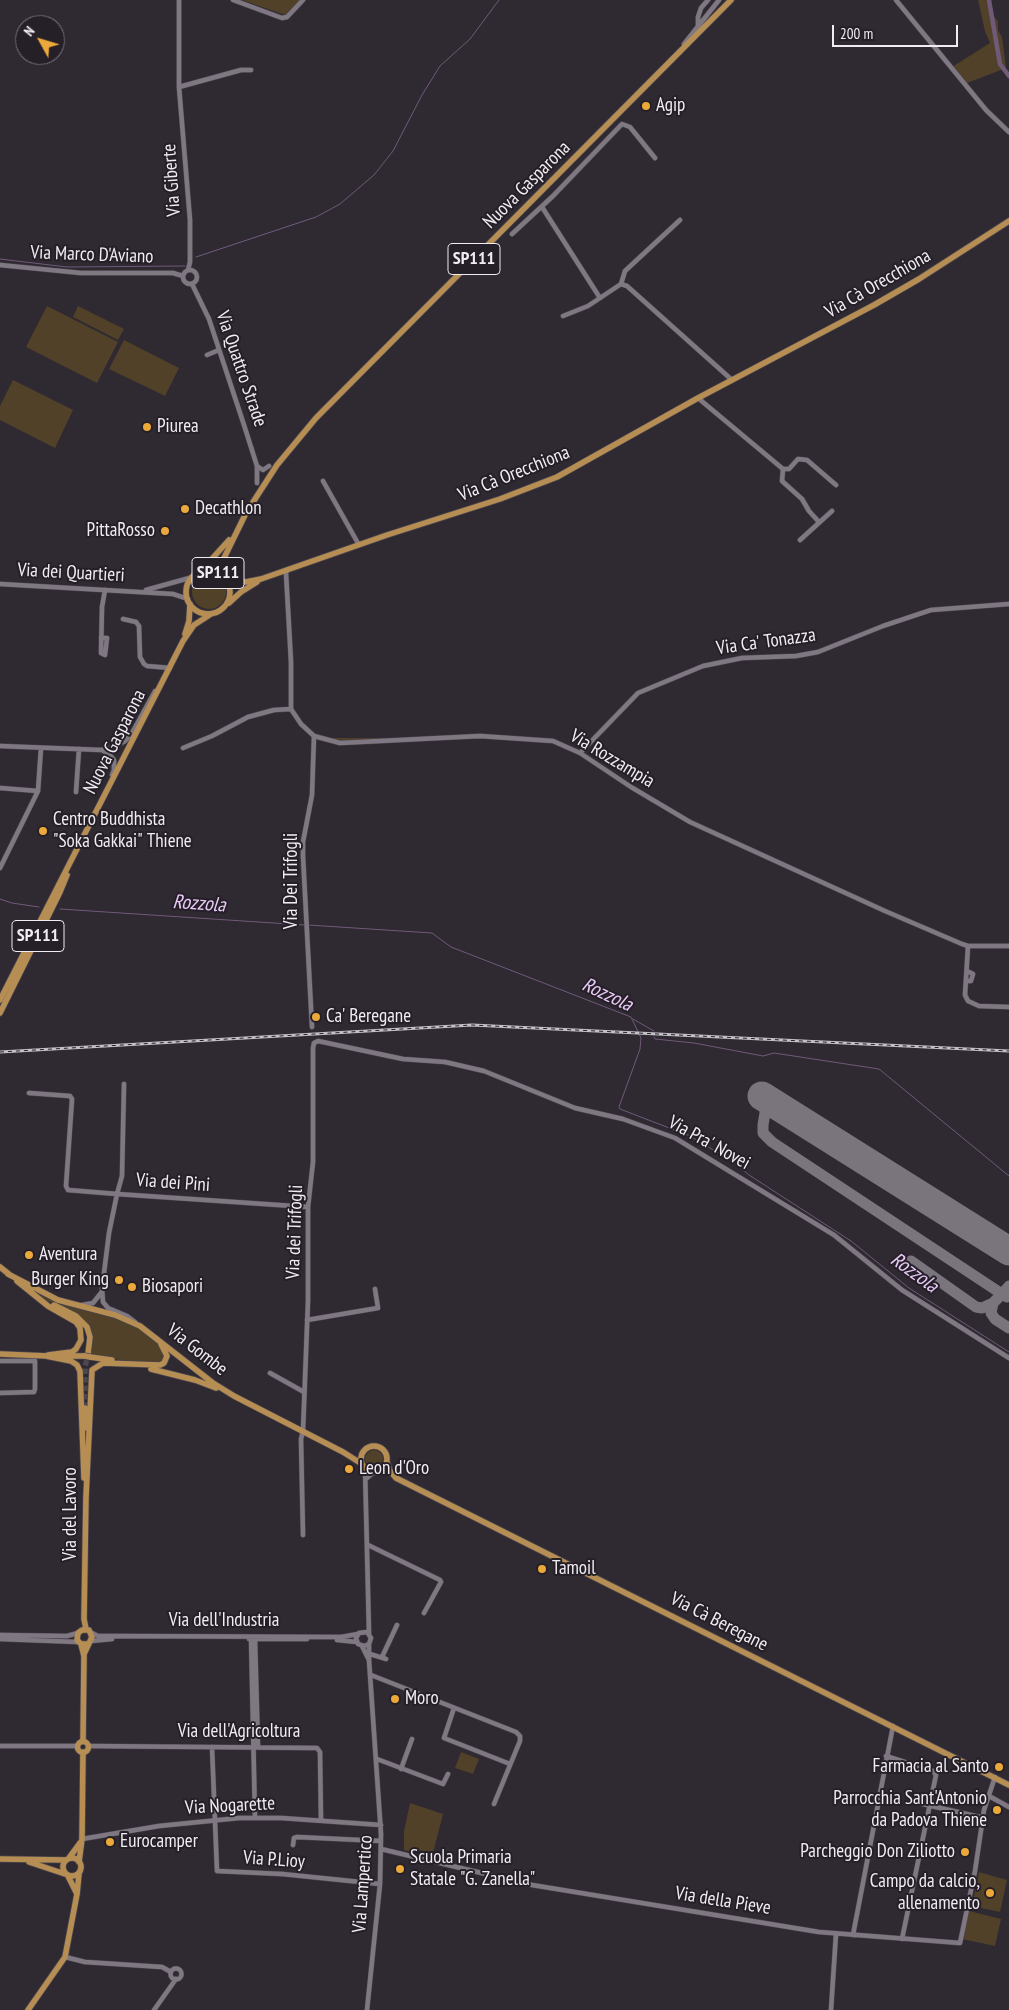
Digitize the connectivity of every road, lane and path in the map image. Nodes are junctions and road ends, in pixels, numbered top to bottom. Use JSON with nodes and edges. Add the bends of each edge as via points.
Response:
{"nodes":[{"id":1,"x":179,"y":0,"type":"edge"},
{"id":2,"x":233,"y":0,"type":"edge"},
{"id":3,"x":303,"y":0,"type":"edge"},
{"id":4,"x":708,"y":0,"type":"edge"},
{"id":5,"x":719,"y":0,"type":"edge"},
{"id":6,"x":731,"y":0,"type":"edge"},
{"id":7,"x":896,"y":0,"type":"edge"},
{"id":8,"x":902,"y":0,"type":"edge"},
{"id":9,"x":909,"y":15,"type":"junction"},
{"id":10,"x":698,"y":25,"type":"junction"},
{"id":11,"x":251,"y":70,"type":"dead end"},
{"id":12,"x":656,"y":76,"type":"junction"},
{"id":13,"x":180,"y":86,"type":"junction"},
{"id":14,"x":1009,"y":132,"type":"edge"},
{"id":15,"x":655,"y":158,"type":"dead end"},
{"id":16,"x":546,"y":187,"type":"junction"},
{"id":17,"x":554,"y":196,"type":"junction"},
{"id":18,"x":542,"y":206,"type":"junction"},
{"id":19,"x":680,"y":220,"type":"dead end"},
{"id":20,"x":1009,"y":221,"type":"edge"},
{"id":21,"x":512,"y":234,"type":"dead end"},
{"id":22,"x":0,"y":264,"type":"edge"},
{"id":23,"x":188,"y":270,"type":"junction"},
{"id":24,"x":183,"y":276,"type":"junction"},
{"id":25,"x":192,"y":284,"type":"junction"},
{"id":26,"x":621,"y":284,"type":"junction"},
{"id":27,"x":600,"y":298,"type":"junction"},
{"id":28,"x":563,"y":316,"type":"dead end"},
{"id":29,"x":219,"y":350,"type":"junction"},
{"id":30,"x":207,"y":355,"type":"dead end"},
{"id":31,"x":732,"y":380,"type":"junction"},
{"id":32,"x":698,"y":398,"type":"junction"},
{"id":33,"x":257,"y":466,"type":"junction"},
{"id":34,"x":269,"y":466,"type":"dead end"},
{"id":35,"x":782,"y":469,"type":"junction"},
{"id":36,"x":323,"y":482,"type":"dead end"},
{"id":37,"x":257,"y":483,"type":"dead end"},
{"id":38,"x":836,"y":485,"type":"dead end"},
{"id":39,"x":832,"y":510,"type":"dead end"},
{"id":40,"x":819,"y":522,"type":"junction"},
{"id":41,"x":235,"y":533,"type":"junction"},
{"id":42,"x":800,"y":540,"type":"dead end"},
{"id":43,"x":359,"y":545,"type":"junction"},
{"id":44,"x":287,"y":570,"type":"junction"},
{"id":45,"x":200,"y":572,"type":"junction"},
{"id":46,"x":193,"y":577,"type":"junction"},
{"id":47,"x":225,"y":579,"type":"junction"},
{"id":48,"x":262,"y":579,"type":"junction"},
{"id":49,"x":0,"y":584,"type":"edge"},
{"id":50,"x":105,"y":590,"type":"junction"},
{"id":51,"x":141,"y":591,"type":"junction"},
{"id":52,"x":189,"y":601,"type":"junction"},
{"id":53,"x":1009,"y":604,"type":"edge"},
{"id":54,"x":226,"y":606,"type":"junction"},
{"id":55,"x":211,"y":614,"type":"junction"},
{"id":56,"x":123,"y":620,"type":"dead end"},
{"id":57,"x":101,"y":638,"type":"dead end"},
{"id":58,"x":183,"y":641,"type":"junction"},
{"id":59,"x":170,"y":668,"type":"junction"},
{"id":60,"x":161,"y":684,"type":"junction"},
{"id":61,"x":292,"y":709,"type":"junction"},
{"id":62,"x":314,"y":736,"type":"junction"},
{"id":63,"x":0,"y":746,"type":"edge"},
{"id":64,"x":41,"y":748,"type":"junction"},
{"id":65,"x":183,"y":748,"type":"dead end"},
{"id":66,"x":79,"y":749,"type":"junction"},
{"id":67,"x":102,"y":750,"type":"junction"},
{"id":68,"x":580,"y":753,"type":"junction"},
{"id":69,"x":0,"y":788,"type":"edge"},
{"id":70,"x":38,"y":791,"type":"junction"},
{"id":71,"x":76,"y":792,"type":"dead end"},
{"id":72,"x":93,"y":820,"type":"junction"},
{"id":73,"x":73,"y":857,"type":"junction"},
{"id":74,"x":0,"y":868,"type":"edge"},
{"id":75,"x":968,"y":946,"type":"junction"},
{"id":76,"x":1009,"y":946,"type":"edge"},
{"id":77,"x":0,"y":1000,"type":"edge"},
{"id":78,"x":1009,"y":1007,"type":"edge"},
{"id":79,"x":0,"y":1013,"type":"edge"},
{"id":80,"x":312,"y":1027,"type":"dead end"},
{"id":81,"x":324,"y":1042,"type":"joint"},
{"id":82,"x":124,"y":1084,"type":"dead end"},
{"id":83,"x":29,"y":1093,"type":"dead end"},
{"id":84,"x":117,"y":1194,"type":"junction"},
{"id":85,"x":308,"y":1207,"type":"junction"},
{"id":86,"x":0,"y":1267,"type":"edge"},
{"id":87,"x":8,"y":1274,"type":"junction"},
{"id":88,"x":102,"y":1289,"type":"junction"},
{"id":89,"x":375,"y":1289,"type":"dead end"},
{"id":90,"x":39,"y":1299,"type":"junction"},
{"id":91,"x":68,"y":1303,"type":"junction"},
{"id":92,"x":307,"y":1320,"type":"junction"},
{"id":93,"x":140,"y":1326,"type":"junction"},
{"id":94,"x":0,"y":1354,"type":"edge"},
{"id":95,"x":37,"y":1355,"type":"junction"},
{"id":96,"x":46,"y":1356,"type":"junction"},
{"id":97,"x":87,"y":1356,"type":"junction"},
{"id":98,"x":1009,"y":1358,"type":"edge"},
{"id":99,"x":0,"y":1361,"type":"edge"},
{"id":100,"x":35,"y":1362,"type":"junction"},
{"id":101,"x":132,"y":1364,"type":"junction"},
{"id":102,"x":270,"y":1373,"type":"dead end"},
{"id":103,"x":0,"y":1392,"type":"edge"},
{"id":104,"x":304,"y":1392,"type":"junction"},
{"id":105,"x":234,"y":1396,"type":"junction"},
{"id":106,"x":85,"y":1408,"type":"tunnel mouth"},
{"id":107,"x":303,"y":1431,"type":"junction"},
{"id":108,"x":368,"y":1448,"type":"junction"},
{"id":109,"x":343,"y":1452,"type":"junction"},
{"id":110,"x":387,"y":1462,"type":"junction"},
{"id":111,"x":363,"y":1466,"type":"junction"},
{"id":112,"x":376,"y":1472,"type":"junction"},
{"id":113,"x":396,"y":1478,"type":"junction"},
{"id":114,"x":366,"y":1479,"type":"junction"},
{"id":115,"x":86,"y":1497,"type":"junction"},
{"id":116,"x":304,"y":1536,"type":"dead end"},
{"id":117,"x":368,"y":1545,"type":"junction"},
{"id":118,"x":424,"y":1613,"type":"dead end"},
{"id":119,"x":370,"y":1617,"type":"junction"},
{"id":120,"x":397,"y":1625,"type":"dead end"},
{"id":121,"x":84,"y":1631,"type":"junction"},
{"id":122,"x":360,"y":1633,"type":"junction"},
{"id":123,"x":369,"y":1633,"type":"junction"},
{"id":124,"x":0,"y":1635,"type":"edge"},
{"id":125,"x":253,"y":1638,"type":"junction"},
{"id":126,"x":0,"y":1639,"type":"edge"},
{"id":127,"x":84,"y":1643,"type":"junction"},
{"id":128,"x":359,"y":1644,"type":"junction"},
{"id":129,"x":369,"y":1644,"type":"junction"},
{"id":130,"x":370,"y":1654,"type":"junction"},
{"id":131,"x":369,"y":1660,"type":"junction"},
{"id":132,"x":370,"y":1675,"type":"junction"},
{"id":133,"x":454,"y":1708,"type":"junction"},
{"id":134,"x":893,"y":1726,"type":"junction"},
{"id":135,"x":412,"y":1739,"type":"dead end"},
{"id":136,"x":83,"y":1741,"type":"junction"},
{"id":137,"x":0,"y":1746,"type":"edge"},
{"id":138,"x":77,"y":1746,"type":"junction"},
{"id":139,"x":88,"y":1746,"type":"junction"},
{"id":140,"x":212,"y":1747,"type":"junction"},
{"id":141,"x":256,"y":1747,"type":"junction"},
{"id":142,"x":83,"y":1752,"type":"junction"},
{"id":143,"x":886,"y":1756,"type":"junction"},
{"id":144,"x":377,"y":1759,"type":"junction"},
{"id":145,"x":510,"y":1764,"type":"junction"},
{"id":146,"x":401,"y":1769,"type":"junction"},
{"id":147,"x":448,"y":1774,"type":"dead end"},
{"id":148,"x":995,"y":1777,"type":"junction"},
{"id":149,"x":1009,"y":1784,"type":"edge"},
{"id":150,"x":989,"y":1796,"type":"junction"},
{"id":151,"x":914,"y":1802,"type":"dead end"},
{"id":152,"x":494,"y":1804,"type":"dead end"},
{"id":153,"x":930,"y":1805,"type":"junction"},
{"id":154,"x":1009,"y":1807,"type":"edge"},
{"id":155,"x":255,"y":1818,"type":"junction"},
{"id":156,"x":984,"y":1818,"type":"junction"},
{"id":157,"x":215,"y":1820,"type":"junction"},
{"id":158,"x":321,"y":1820,"type":"junction"},
{"id":159,"x":381,"y":1825,"type":"junction"},
{"id":160,"x":82,"y":1839,"type":"junction"},
{"id":161,"x":381,"y":1840,"type":"junction"},
{"id":162,"x":293,"y":1845,"type":"dead end"},
{"id":163,"x":381,"y":1849,"type":"junction"},
{"id":164,"x":0,"y":1859,"type":"edge"},
{"id":165,"x":68,"y":1859,"type":"junction"},
{"id":166,"x":22,"y":1860,"type":"junction"},
{"id":167,"x":79,"y":1862,"type":"junction"},
{"id":168,"x":79,"y":1874,"type":"junction"},
{"id":169,"x":66,"y":1875,"type":"junction"},
{"id":170,"x":380,"y":1884,"type":"junction"},
{"id":171,"x":77,"y":1894,"type":"junction"},
{"id":172,"x":836,"y":1934,"type":"junction"},
{"id":173,"x":853,"y":1934,"type":"junction"},
{"id":174,"x":902,"y":1939,"type":"junction"},
{"id":175,"x":65,"y":1957,"type":"junction"},
{"id":176,"x":171,"y":1972,"type":"junction"},
{"id":177,"x":176,"y":1979,"type":"junction"},
{"id":178,"x":28,"y":2010,"type":"edge"},
{"id":179,"x":154,"y":2010,"type":"edge"},
{"id":180,"x":367,"y":2010,"type":"edge"},
{"id":181,"x":832,"y":2010,"type":"edge"}],
"edges":[{"from":1,"to":13,"type":"street","name":"Via Giberte"},
{"from":2,"to":3,"type":"street","via":[[282,18]]},
{"from":4,"to":10,"type":"street","via":[[701,8]]},
{"from":5,"to":10,"type":"street"},
{"from":6,"to":12,"type":"main road","name":"Nuova Gasparona","number":"SP111"},
{"from":7,"to":9,"type":"street"},
{"from":8,"to":9,"type":"street"},
{"from":9,"to":14,"type":"street","via":[[986,110]]},
{"from":10,"to":12,"type":"street"},
{"from":11,"to":13,"type":"street"},
{"from":12,"to":16,"type":"main road","name":"Nuova Gasparona","number":"SP111"},
{"from":13,"to":23,"type":"street","name":"Via Giberte","via":[[190,211]]},
{"from":15,"to":17,"type":"street","via":[[630,127],[622,124]]},
{"from":16,"to":17,"type":"street"},
{"from":16,"to":41,"type":"main road","name":"Nuova Gasparona","number":"SP111","via":[[316,418],[264,483]]},
{"from":17,"to":18,"type":"street"},
{"from":18,"to":21,"type":"street"},
{"from":18,"to":27,"type":"street"},
{"from":19,"to":26,"type":"street","via":[[625,271]]},
{"from":20,"to":31,"type":"main road","name":"Via Cà Orecchiona","via":[[889,296]]},
{"from":22,"to":24,"type":"street","name":"Via Marco D'Aviano","via":[[82,273],[174,273]]},
{"from":23,"to":24,"type":"street"},
{"from":23,"to":25,"type":"street","via":[[197,276]]},
{"from":24,"to":25,"type":"street","via":[[186,283]]},
{"from":25,"to":29,"type":"street","name":"Via Quattro Strade"},
{"from":26,"to":27,"type":"street"},
{"from":26,"to":31,"type":"street"},
{"from":27,"to":28,"type":"street"},
{"from":29,"to":30,"type":"street"},
{"from":29,"to":33,"type":"street","name":"Via Quattro Strade"},
{"from":31,"to":32,"type":"main road","name":"Via Cà Orecchiona"},
{"from":32,"to":35,"type":"street"},
{"from":32,"to":43,"type":"main road","name":"Via Cà Orecchiona","via":[[556,477],[500,499]]},
{"from":33,"to":34,"type":"street","via":[[263,470]]},
{"from":33,"to":37,"type":"street","name":"Via Quattro Strade"},
{"from":35,"to":38,"type":"street","via":[[789,469],[798,460],[807,460]]},
{"from":35,"to":40,"type":"street","via":[[782,482],[802,499]]},
{"from":36,"to":43,"type":"street"},
{"from":39,"to":40,"type":"street"},
{"from":40,"to":42,"type":"street"},
{"from":41,"to":45,"type":"main road","name":"Nuova Gasparona","number":"SP111"},
{"from":41,"to":47,"type":"main road","name":"Nuova Gasparona","number":"SP111","via":[[224,558]]},
{"from":43,"to":44,"type":"main road","name":"Via Cà Orecchiona"},
{"from":44,"to":48,"type":"main road","name":"Via Cà Orecchiona"},
{"from":44,"to":61,"type":"street"},
{"from":45,"to":46,"type":"main road","name":"Nuova Gasparona","number":"SP111"},
{"from":45,"to":47,"type":"main road","number":"SP111","via":[[213,571]]},
{"from":46,"to":51,"type":"street","name":"Via dei Quartieri"},
{"from":46,"to":52,"type":"main road","name":"Nuova Gasparona","number":"SP111","via":[[188,585]]},
{"from":47,"to":48,"type":"main road","name":"Via Cà Orecchiona","via":[[246,582]]},
{"from":47,"to":54,"type":"main road","name":"Nuova Gasparona","number":"SP111","via":[[230,593]]},
{"from":48,"to":54,"type":"main road","name":"Via Cà Orecchiona"},
{"from":49,"to":50,"type":"street","name":"Via dei Quartieri"},
{"from":50,"to":51,"type":"street","name":"Via dei Quartieri"},
{"from":50,"to":57,"type":"street"},
{"from":51,"to":52,"type":"street","name":"Via dei Quartieri","via":[[177,594]]},
{"from":52,"to":55,"type":"main road","number":"SP111","via":[[199,612]]},
{"from":52,"to":58,"type":"main road","name":"Nuova Gasparona","number":"SP111","via":[[189,621]]},
{"from":53,"to":68,"type":"street","name":"Via Ca' Tonazza","via":[[931,610],[818,652],[742,658],[703,666],[638,693]]},
{"from":54,"to":55,"type":"main road","name":"Nuova Gasparona","number":"SP111"},
{"from":55,"to":58,"type":"main road","name":"Nuova Gasparona","number":"SP111","via":[[194,625]]},
{"from":56,"to":59,"type":"street","via":[[136,622],[139,626],[140,657],[144,664]]},
{"from":58,"to":59,"type":"main road","name":"Nuova Gasparona","number":"SP111"},
{"from":59,"to":60,"type":"main road","name":"Nuova Gasparona","number":"SP111"},
{"from":60,"to":67,"type":"street","via":[[132,733],[114,747]]},
{"from":60,"to":72,"type":"main road","name":"Nuova Gasparona","number":"SP111"},
{"from":61,"to":62,"type":"street"},
{"from":61,"to":65,"type":"street","via":[[248,717]]},
{"from":62,"to":68,"type":"street","name":"Via Rozzampia","via":[[340,743],[480,736],[537,739],[553,741]]},
{"from":62,"to":80,"type":"street","name":"Via Dei Trifogli","via":[[312,795],[303,849]]},
{"from":63,"to":64,"type":"street"},
{"from":64,"to":66,"type":"street"},
{"from":64,"to":70,"type":"street"},
{"from":66,"to":67,"type":"street"},
{"from":66,"to":71,"type":"street"},
{"from":67,"to":72,"type":"street","via":[[114,760],[114,770],[97,804]]},
{"from":68,"to":75,"type":"street","name":"Via Rozzampia","via":[[690,822]]},
{"from":69,"to":70,"type":"street"},
{"from":70,"to":74,"type":"street"},
{"from":72,"to":73,"type":"main road","name":"Nuova Gasparona","number":"SP111"},
{"from":73,"to":77,"type":"main road","name":"Nuova Gasparona","number":"SP111"},
{"from":73,"to":79,"type":"main road","name":"Nuova Gasparona","number":"SP111","via":[[60,892]]},
{"from":75,"to":76,"type":"street","name":"Via Rozzampia"},
{"from":75,"to":78,"type":"street","via":[[965,996],[972,1004]]},
{"from":81,"to":85,"type":"street","name":"Via dei Trifogli","via":[[314,1043],[313,1048],[313,1162]]},
{"from":81,"to":98,"type":"street","name":"Via Pra' Novei","via":[[484,1071],[576,1108],[623,1119],[674,1138],[834,1235],[902,1290]]},
{"from":82,"to":84,"type":"street","name":"Via dei Pini","via":[[122,1176]]},
{"from":83,"to":84,"type":"street","via":[[70,1096],[72,1099],[68,1190]]},
{"from":84,"to":85,"type":"street","name":"Via dei Pini"},
{"from":84,"to":88,"type":"street","via":[[108,1232]]},
{"from":85,"to":92,"type":"street","name":"Via dei Trifogli"},
{"from":86,"to":87,"type":"main road","name":"Via Gombe"},
{"from":87,"to":90,"type":"main road","name":"Via Gombe"},
{"from":87,"to":91,"type":"main road","name":"Via Gombe"},
{"from":88,"to":91,"type":"street","via":[[96,1300],[89,1304]]},
{"from":88,"to":93,"type":"street","via":[[104,1306]]},
{"from":89,"to":92,"type":"street","via":[[378,1308]]},
{"from":90,"to":96,"type":"main road","via":[[76,1322],[81,1333],[79,1344],[72,1352]]},
{"from":90,"to":97,"type":"main road","via":[[83,1321],[90,1337]]},
{"from":91,"to":93,"type":"main road","name":"Via Gombe","via":[[115,1315]]},
{"from":92,"to":104,"type":"street","name":"Via dei Trifogli"},
{"from":93,"to":101,"type":"main road","via":[[161,1344],[167,1359],[156,1367]]},
{"from":93,"to":105,"type":"main road","name":"Via Gombe"},
{"from":94,"to":95,"type":"main road"},
{"from":95,"to":96,"type":"main road"},
{"from":95,"to":100,"type":"street"},
{"from":96,"to":97,"type":"main road"},
{"from":96,"to":115,"type":"main road","via":[[71,1360],[80,1371]]},
{"from":97,"to":101,"type":"main road"},
{"from":99,"to":100,"type":"street"},
{"from":100,"to":103,"type":"street","via":[[34,1392]]},
{"from":101,"to":105,"type":"main road","via":[[195,1380]]},
{"from":101,"to":115,"type":"main road","via":[[103,1363],[90,1373]]},
{"from":102,"to":104,"type":"street"},
{"from":104,"to":107,"type":"street","name":"Via dei Trifogli"},
{"from":105,"to":107,"type":"main road","name":"Via Gombe"},
{"from":106,"to":115,"type":"main road","name":"Via del Lavoro"},
{"from":107,"to":109,"type":"main road","name":"Via Gombe"},
{"from":107,"to":116,"type":"street","name":"Via dei Trifogli"},
{"from":108,"to":109,"type":"main road","via":[[356,1453]]},
{"from":108,"to":110,"type":"main road","via":[[382,1449]]},
{"from":108,"to":111,"type":"main road","via":[[361,1456]]},
{"from":109,"to":111,"type":"main road","name":"Via Gombe"},
{"from":110,"to":112,"type":"main road"},
{"from":110,"to":113,"type":"main road"},
{"from":111,"to":112,"type":"main road"},
{"from":111,"to":114,"type":"street","name":"Via Lampertico"},
{"from":112,"to":113,"type":"main road"},
{"from":112,"to":114,"type":"street"},
{"from":113,"to":134,"type":"main road","name":"Via Cà Beregane"},
{"from":114,"to":117,"type":"street","name":"Via Lampertico"},
{"from":115,"to":121,"type":"main road","name":"Via del Lavoro"},
{"from":117,"to":118,"type":"street","via":[[440,1580]]},
{"from":117,"to":119,"type":"street","name":"Via Lampertico"},
{"from":119,"to":122,"type":"street"},
{"from":119,"to":123,"type":"street","name":"Via Lampertico"},
{"from":120,"to":130,"type":"street","via":[[384,1658]]},
{"from":121,"to":124,"type":"street","name":"Via dell'Industria","via":[[67,1636]]},
{"from":121,"to":125,"type":"street","name":"Via dell'Industria","via":[[98,1636]]},
{"from":121,"to":127,"type":"main road","via":[[77,1638]]},
{"from":121,"to":127,"type":"main road","via":[[92,1637]]},
{"from":122,"to":123,"type":"street"},
{"from":122,"to":125,"type":"street","name":"Via dell'Industria","via":[[341,1637]]},
{"from":122,"to":128,"type":"street"},
{"from":123,"to":129,"type":"street","name":"Via Lampertico"},
{"from":125,"to":127,"type":"street","name":"Via dell'Industria","via":[[108,1639]]},
{"from":125,"to":128,"type":"street","name":"Via dell'Industria","via":[[341,1640]]},
{"from":125,"to":141,"type":"street"},
{"from":126,"to":127,"type":"street","name":"Via dell'Industria"},
{"from":127,"to":136,"type":"main road"},
{"from":128,"to":129,"type":"street"},
{"from":128,"to":131,"type":"street","name":"Via Lampertico"},
{"from":129,"to":130,"type":"street","name":"Via Lampertico"},
{"from":130,"to":131,"type":"street","name":"Via Lampertico"},
{"from":131,"to":132,"type":"street","name":"Via Lampertico"},
{"from":132,"to":133,"type":"street"},
{"from":132,"to":144,"type":"street","name":"Via Lampertico"},
{"from":133,"to":145,"type":"street","via":[[516,1732],[520,1739]]},
{"from":133,"to":145,"type":"street","via":[[444,1738]]},
{"from":134,"to":143,"type":"street"},
{"from":134,"to":148,"type":"main road","name":"Via Cà Beregane"},
{"from":135,"to":146,"type":"street"},
{"from":136,"to":138,"type":"main road"},
{"from":136,"to":139,"type":"main road"},
{"from":137,"to":138,"type":"street"},
{"from":138,"to":142,"type":"main road"},
{"from":139,"to":140,"type":"street","name":"Via dell'Agricoltura"},
{"from":139,"to":142,"type":"main road"},
{"from":140,"to":141,"type":"street","name":"Via dell'Agricoltura"},
{"from":140,"to":157,"type":"street"},
{"from":141,"to":155,"type":"street"},
{"from":141,"to":158,"type":"street","name":"Via dell'Agricoltura","via":[[317,1748],[320,1752]]},
{"from":142,"to":160,"type":"main road"},
{"from":143,"to":153,"type":"street","via":[[936,1774]]},
{"from":143,"to":173,"type":"street"},
{"from":144,"to":146,"type":"street"},
{"from":144,"to":159,"type":"street","name":"Via Lampertico"},
{"from":145,"to":152,"type":"street"},
{"from":146,"to":147,"type":"street","via":[[443,1784]]},
{"from":148,"to":149,"type":"main road","name":"Via Cà Beregane"},
{"from":148,"to":150,"type":"street"},
{"from":150,"to":154,"type":"street"},
{"from":150,"to":156,"type":"street"},
{"from":151,"to":153,"type":"street"},
{"from":153,"to":156,"type":"street"},
{"from":153,"to":174,"type":"street"},
{"from":155,"to":157,"type":"street","name":"Via Nogarette"},
{"from":155,"to":158,"type":"street","name":"Via Nogarette"},
{"from":156,"to":174,"type":"street","name":"Via della Pieve","via":[[960,1943]]},
{"from":157,"to":160,"type":"street","name":"Via Nogarette"},
{"from":157,"to":170,"type":"street","name":"Via P.Lioy","via":[[217,1871]]},
{"from":158,"to":159,"type":"street","name":"Via Nogarette"},
{"from":159,"to":161,"type":"street","name":"Via Lampertico"},
{"from":160,"to":165,"type":"main road"},
{"from":160,"to":167,"type":"main road"},
{"from":161,"to":162,"type":"street","via":[[297,1837]]},
{"from":161,"to":163,"type":"street","name":"Via Lampertico"},
{"from":163,"to":170,"type":"street","name":"Via Lampertico"},
{"from":163,"to":172,"type":"street","name":"Via della Pieve","via":[[532,1885]]},
{"from":164,"to":166,"type":"main road"},
{"from":165,"to":166,"type":"main road"},
{"from":165,"to":167,"type":"main road","via":[[75,1858]]},
{"from":165,"to":169,"type":"main road","via":[[62,1868]]},
{"from":166,"to":169,"type":"main road"},
{"from":167,"to":168,"type":"main road"},
{"from":168,"to":169,"type":"main road","via":[[74,1877]]},
{"from":168,"to":171,"type":"main road"},
{"from":169,"to":171,"type":"main road"},
{"from":170,"to":180,"type":"street","name":"Via Lampertico"},
{"from":171,"to":175,"type":"main road"},
{"from":172,"to":173,"type":"street","name":"Via della Pieve"},
{"from":172,"to":181,"type":"street"},
{"from":173,"to":174,"type":"street","name":"Via della Pieve"},
{"from":175,"to":176,"type":"street","via":[[85,1962],[162,1968]]},
{"from":175,"to":178,"type":"main road"},
{"from":176,"to":177,"type":"street"},
{"from":176,"to":177,"type":"street","via":[[175,1969],[181,1971],[181,1976]]},
{"from":177,"to":179,"type":"street"}]}
